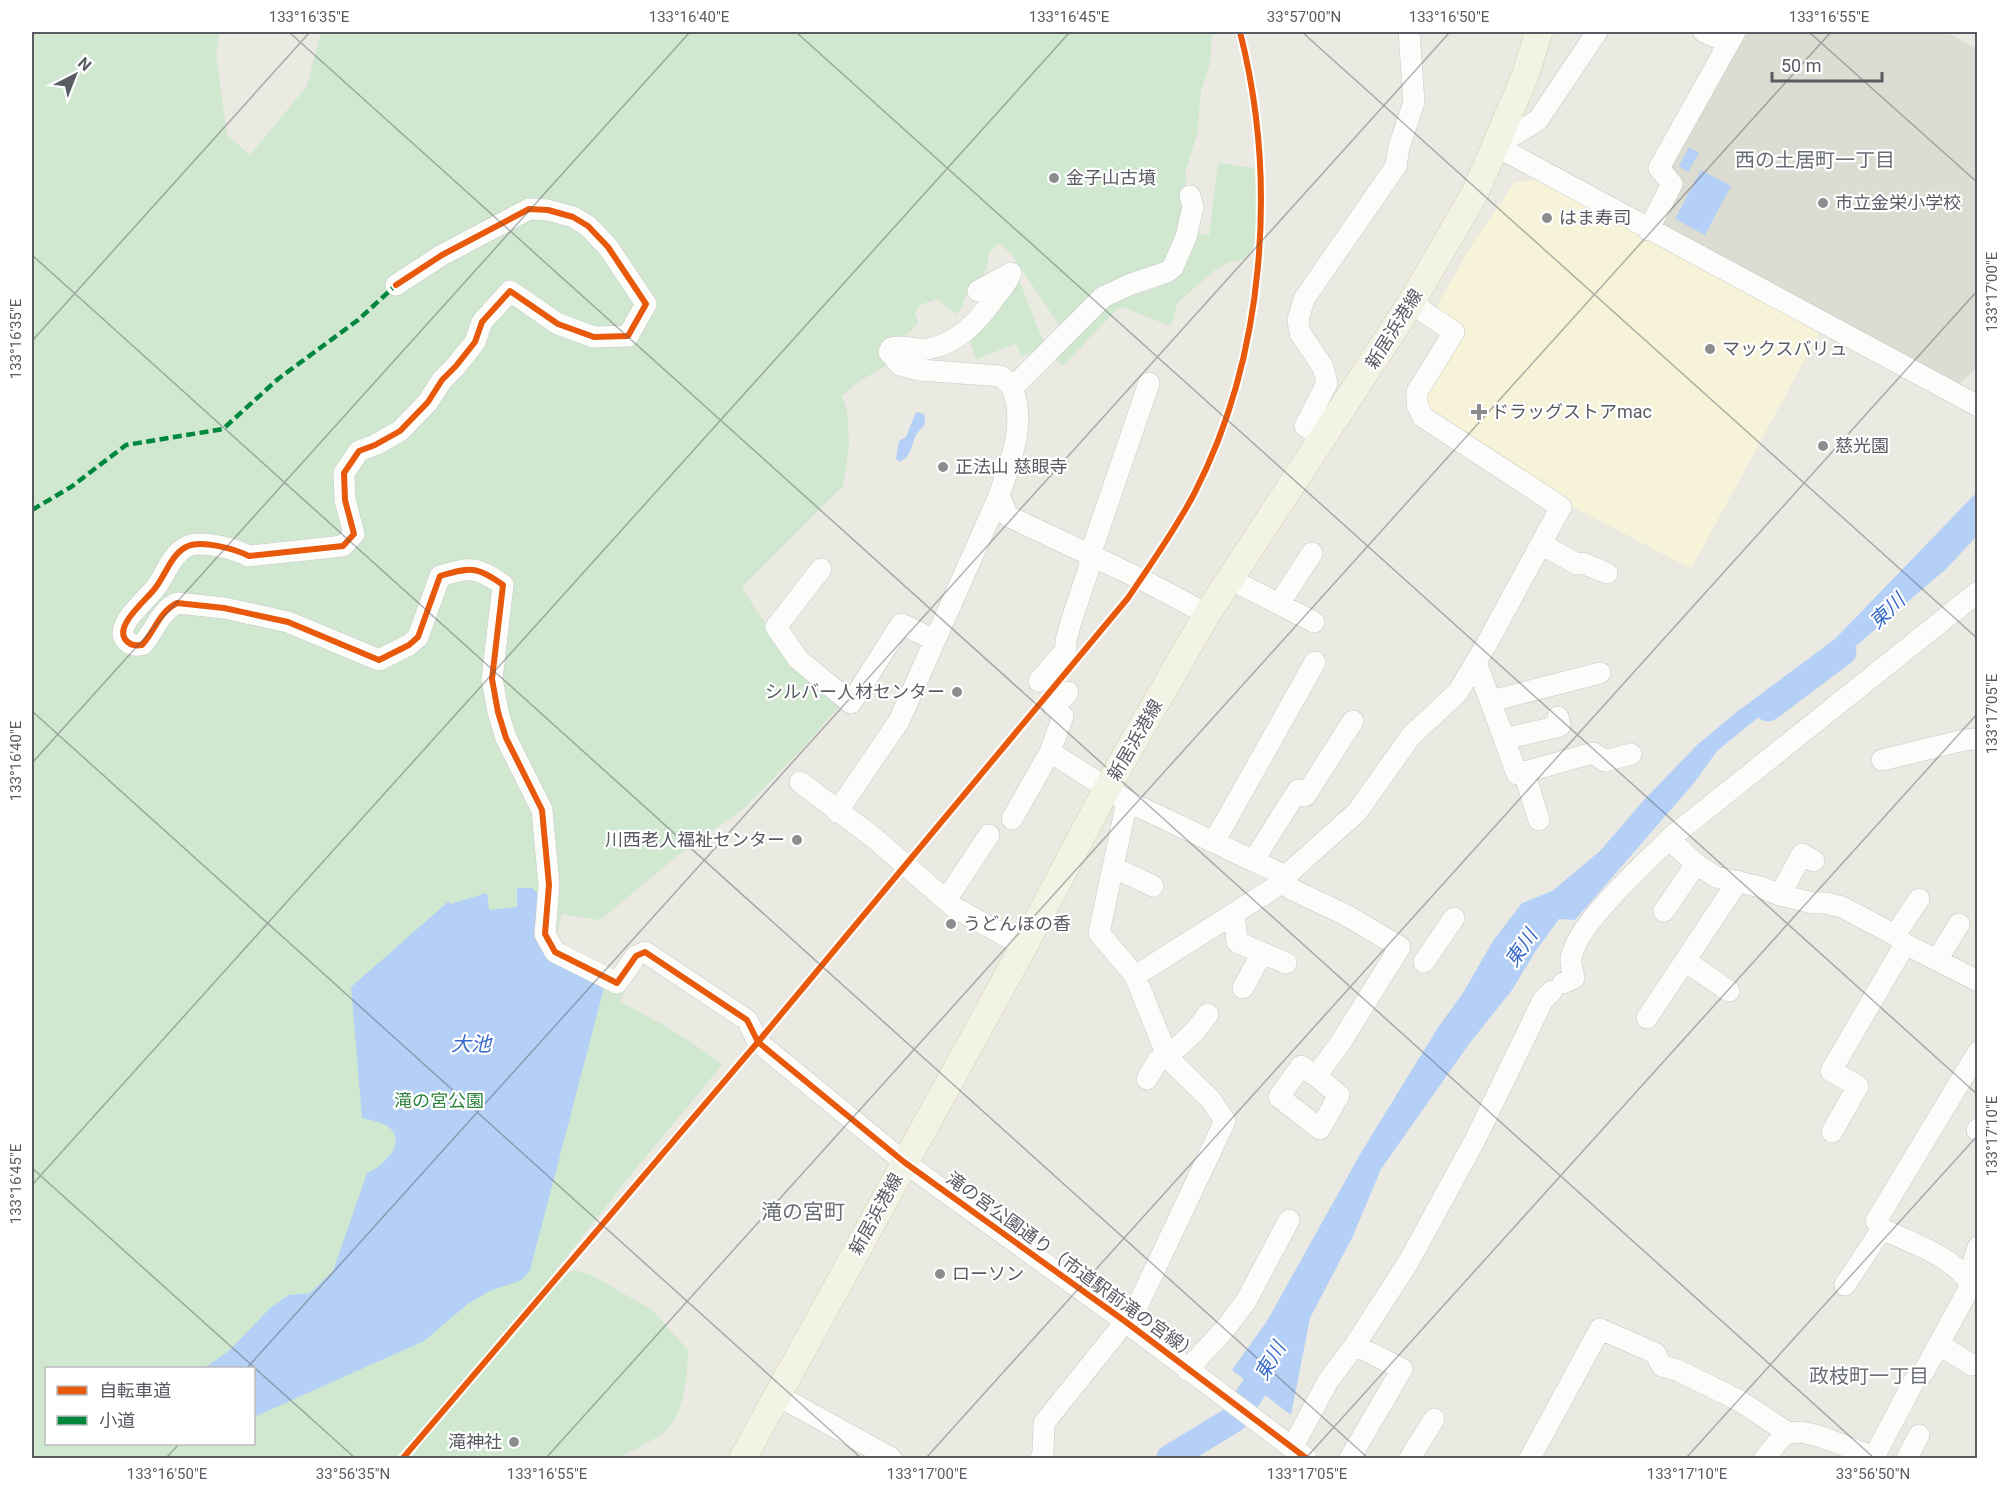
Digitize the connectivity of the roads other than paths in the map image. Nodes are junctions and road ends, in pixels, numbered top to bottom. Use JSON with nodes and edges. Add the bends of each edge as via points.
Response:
{"nodes":[{"id":1,"x":1409,"y":32,"type":"edge"},
{"id":2,"x":1539,"y":32,"type":"edge"},
{"id":3,"x":1597,"y":32,"type":"edge"},
{"id":4,"x":1704,"y":32,"type":"edge"},
{"id":5,"x":1732,"y":37,"type":"edge"},
{"id":6,"x":1496,"y":146,"type":"junction"},
{"id":7,"x":1191,"y":196,"type":"dead end"},
{"id":8,"x":1648,"y":230,"type":"junction"},
{"id":9,"x":396,"y":285,"type":"dead end"},
{"id":10,"x":978,"y":291,"type":"dead end"},
{"id":11,"x":1411,"y":303,"type":"junction"},
{"id":12,"x":1149,"y":383,"type":"dead end"},
{"id":13,"x":1012,"y":388,"type":"junction"},
{"id":14,"x":1977,"y":406,"type":"edge"},
{"id":15,"x":1323,"y":438,"type":"junction"},
{"id":16,"x":999,"y":496,"type":"junction"},
{"id":17,"x":1541,"y":544,"type":"junction"},
{"id":18,"x":1312,"y":553,"type":"dead end"},
{"id":19,"x":1090,"y":555,"type":"junction"},
{"id":20,"x":821,"y":569,"type":"dead end"},
{"id":21,"x":1607,"y":573,"type":"dead end"},
{"id":22,"x":1230,"y":579,"type":"junction"},
{"id":23,"x":1977,"y":592,"type":"edge"},
{"id":24,"x":1279,"y":604,"type":"junction"},
{"id":25,"x":1207,"y":614,"type":"junction"},
{"id":26,"x":1314,"y":622,"type":"dead end"},
{"id":27,"x":935,"y":640,"type":"junction"},
{"id":28,"x":1476,"y":662,"type":"junction"},
{"id":29,"x":1315,"y":663,"type":"dead end"},
{"id":30,"x":1600,"y":673,"type":"dead end"},
{"id":31,"x":1040,"y":681,"type":"dead end"},
{"id":32,"x":1068,"y":692,"type":"dead end"},
{"id":33,"x":1491,"y":701,"type":"junction"},
{"id":34,"x":1353,"y":721,"type":"dead end"},
{"id":35,"x":1560,"y":726,"type":"dead end"},
{"id":36,"x":1504,"y":739,"type":"junction"},
{"id":37,"x":1977,"y":739,"type":"edge"},
{"id":38,"x":1050,"y":752,"type":"junction"},
{"id":39,"x":1631,"y":754,"type":"dead end"},
{"id":40,"x":1882,"y":760,"type":"dead end"},
{"id":41,"x":1524,"y":772,"type":"junction"},
{"id":42,"x":800,"y":782,"type":"dead end"},
{"id":43,"x":1117,"y":795,"type":"junction"},
{"id":44,"x":837,"y":812,"type":"junction"},
{"id":45,"x":1012,"y":819,"type":"dead end"},
{"id":46,"x":1539,"y":820,"type":"dead end"},
{"id":47,"x":989,"y":835,"type":"dead end"},
{"id":48,"x":1669,"y":839,"type":"junction"},
{"id":49,"x":1214,"y":842,"type":"junction"},
{"id":50,"x":1253,"y":861,"type":"junction"},
{"id":51,"x":1814,"y":861,"type":"dead end"},
{"id":52,"x":1696,"y":864,"type":"junction"},
{"id":53,"x":1113,"y":867,"type":"junction"},
{"id":54,"x":1285,"y":881,"type":"junction"},
{"id":55,"x":1738,"y":881,"type":"junction"},
{"id":56,"x":1153,"y":886,"type":"dead end"},
{"id":57,"x":1780,"y":895,"type":"junction"},
{"id":58,"x":1920,"y":899,"type":"dead end"},
{"id":59,"x":946,"y":900,"type":"junction"},
{"id":60,"x":1664,"y":911,"type":"dead end"},
{"id":61,"x":1234,"y":913,"type":"junction"},
{"id":62,"x":1454,"y":918,"type":"dead end"},
{"id":63,"x":1959,"y":924,"type":"dead end"},
{"id":64,"x":1900,"y":940,"type":"junction"},
{"id":65,"x":1024,"y":945,"type":"junction"},
{"id":66,"x":1400,"y":947,"type":"junction"},
{"id":67,"x":1262,"y":953,"type":"junction"},
{"id":68,"x":1937,"y":960,"type":"junction"},
{"id":69,"x":1685,"y":961,"type":"junction"},
{"id":70,"x":1286,"y":963,"type":"dead end"},
{"id":71,"x":1135,"y":976,"type":"junction"},
{"id":72,"x":1977,"y":979,"type":"edge"},
{"id":73,"x":1243,"y":988,"type":"dead end"},
{"id":74,"x":1729,"y":991,"type":"dead end"},
{"id":75,"x":1208,"y":1014,"type":"dead end"},
{"id":76,"x":1647,"y":1018,"type":"dead end"},
{"id":77,"x":1977,"y":1052,"type":"edge"},
{"id":78,"x":1166,"y":1053,"type":"junction"},
{"id":79,"x":1316,"y":1076,"type":"dead end"},
{"id":80,"x":1147,"y":1079,"type":"dead end"},
{"id":81,"x":1832,"y":1132,"type":"dead end"},
{"id":82,"x":904,"y":1162,"type":"junction"},
{"id":83,"x":1289,"y":1220,"type":"dead end"},
{"id":84,"x":1882,"y":1229,"type":"junction"},
{"id":85,"x":1977,"y":1247,"type":"edge"},
{"id":86,"x":1968,"y":1280,"type":"junction"},
{"id":87,"x":1845,"y":1285,"type":"dead end"},
{"id":88,"x":1126,"y":1322,"type":"junction"},
{"id":89,"x":1355,"y":1344,"type":"junction"},
{"id":90,"x":1940,"y":1345,"type":"junction"},
{"id":91,"x":1972,"y":1365,"type":"dead end"},
{"id":92,"x":1187,"y":1370,"type":"junction"},
{"id":93,"x":777,"y":1395,"type":"junction"},
{"id":94,"x":1434,"y":1419,"type":"dead end"},
{"id":95,"x":1788,"y":1432,"type":"junction"},
{"id":96,"x":1919,"y":1435,"type":"dead end"},
{"id":97,"x":1294,"y":1450,"type":"edge"},
{"id":98,"x":749,"y":1456,"type":"edge"},
{"id":99,"x":891,"y":1458,"type":"edge"},
{"id":100,"x":1041,"y":1458,"type":"edge"},
{"id":101,"x":1350,"y":1458,"type":"edge"},
{"id":102,"x":1410,"y":1458,"type":"edge"},
{"id":103,"x":1530,"y":1458,"type":"edge"},
{"id":104,"x":1765,"y":1458,"type":"edge"},
{"id":105,"x":1875,"y":1458,"type":"edge"},
{"id":106,"x":1907,"y":1458,"type":"edge"}],
"edges":[{"from":1,"to":15,"type":"street","via":[[1414,102],[1396,166],[1304,299],[1298,320],[1300,333],[1323,367],[1327,383],[1305,426]]},
{"from":2,"to":6,"type":"main road","name":"新居浜港線"},
{"from":3,"to":6,"type":"street","via":[[1538,120]]},
{"from":4,"to":5,"type":"street"},
{"from":5,"to":8,"type":"street","via":[[1659,168],[1672,184]]},
{"from":6,"to":8,"type":"street"},
{"from":6,"to":11,"type":"main road","name":"新居浜港線","via":[[1475,193]]},
{"from":7,"to":13,"type":"street","via":[[1186,237],[1173,267],[1103,297]]},
{"from":8,"to":14,"type":"street"},
{"from":9,"to":82,"type":"street","name":"滝の宮公園通り（市道駅前滝の宮線）","via":[[442,255],[528,209],[548,210],[588,226],[608,247],[646,304],[628,336],[594,337],[558,324],[510,291],[482,322],[475,342],[428,402],[400,431],[359,451],[344,473],[345,500],[354,534],[343,546],[249,556],[201,544],[188,546],[176,555],[156,588],[126,623],[125,639],[142,645],[157,620],[177,603],[224,608],[288,622],[379,660],[418,637],[440,576],[461,570],[484,572],[503,585],[492,679],[506,738],[542,810],[549,885],[545,934],[555,951],[617,984],[636,956],[645,952],[747,1020],[758,1042]]},
{"from":10,"to":13,"type":"street","via":[[1011,273],[970,328],[930,348],[898,346],[889,352],[900,365],[1001,376]]},
{"from":11,"to":15,"type":"main road","name":"新居浜港線"},
{"from":11,"to":17,"type":"street","via":[[1454,332],[1417,392],[1423,417],[1562,507]]},
{"from":12,"to":19,"type":"street"},
{"from":13,"to":16,"type":"street","via":[[1017,442]]},
{"from":15,"to":22,"type":"main road","name":"新居浜港線"},
{"from":16,"to":19,"type":"street","via":[[1008,516]]},
{"from":16,"to":27,"type":"street"},
{"from":17,"to":21,"type":"street","via":[[1577,564]]},
{"from":17,"to":28,"type":"street"},
{"from":18,"to":24,"type":"street"},
{"from":19,"to":25,"type":"street"},
{"from":19,"to":31,"type":"street","via":[[1066,650]]},
{"from":20,"to":27,"type":"street","via":[[776,627],[798,659],[851,703],[901,624]]},
{"from":22,"to":24,"type":"street"},
{"from":22,"to":25,"type":"main road","name":"新居浜港線"},
{"from":23,"to":48,"type":"street"},
{"from":24,"to":26,"type":"street"},
{"from":25,"to":43,"type":"main road","name":"新居浜港線"},
{"from":27,"to":44,"type":"street","via":[[899,721]]},
{"from":28,"to":33,"type":"street"},
{"from":28,"to":54,"type":"street","via":[[1458,692],[1411,735],[1357,812],[1290,872]]},
{"from":29,"to":49,"type":"street"},
{"from":30,"to":33,"type":"street"},
{"from":32,"to":38,"type":"street","via":[[1054,708],[1063,716]]},
{"from":33,"to":36,"type":"street"},
{"from":34,"to":50,"type":"street","via":[[1305,796],[1298,790]]},
{"from":35,"to":36,"type":"street"},
{"from":36,"to":41,"type":"street","via":[[1517,774]]},
{"from":37,"to":40,"type":"street"},
{"from":38,"to":43,"type":"street"},
{"from":38,"to":45,"type":"street"},
{"from":39,"to":41,"type":"street","via":[[1605,761],[1593,753]]},
{"from":41,"to":46,"type":"street"},
{"from":42,"to":44,"type":"street"},
{"from":43,"to":49,"type":"street"},
{"from":43,"to":53,"type":"street"},
{"from":43,"to":65,"type":"main road","name":"新居浜港線"},
{"from":44,"to":59,"type":"street","via":[[873,837]]},
{"from":47,"to":59,"type":"street"},
{"from":48,"to":52,"type":"street"},
{"from":48,"to":89,"type":"street","via":[[1581,932],[1571,960],[1574,978],[1543,1000],[1480,1130],[1409,1261]]},
{"from":49,"to":50,"type":"street"},
{"from":50,"to":54,"type":"street","via":[[1279,873]]},
{"from":51,"to":57,"type":"street","via":[[1802,854]]},
{"from":52,"to":55,"type":"street","via":[[1716,877]]},
{"from":52,"to":60,"type":"street"},
{"from":53,"to":56,"type":"street"},
{"from":53,"to":71,"type":"street","via":[[1099,933]]},
{"from":54,"to":61,"type":"street"},
{"from":54,"to":66,"type":"street","via":[[1291,889]]},
{"from":55,"to":57,"type":"street"},
{"from":55,"to":69,"type":"street"},
{"from":57,"to":64,"type":"street","via":[[1842,907]]},
{"from":58,"to":64,"type":"street"},
{"from":59,"to":65,"type":"street"},
{"from":61,"to":67,"type":"street","via":[[1237,942]]},
{"from":61,"to":71,"type":"street"},
{"from":62,"to":66,"type":"street","via":[[1428,965]]},
{"from":63,"to":68,"type":"street"},
{"from":64,"to":68,"type":"street"},
{"from":64,"to":81,"type":"street","via":[[1832,1071],[1858,1086]]},
{"from":65,"to":82,"type":"main road","name":"新居浜港線"},
{"from":66,"to":79,"type":"street"},
{"from":67,"to":70,"type":"street"},
{"from":67,"to":73,"type":"street"},
{"from":68,"to":72,"type":"street"},
{"from":69,"to":74,"type":"street"},
{"from":69,"to":76,"type":"street"},
{"from":71,"to":78,"type":"street"},
{"from":75,"to":78,"type":"street","via":[[1196,1031]]},
{"from":77,"to":84,"type":"street","via":[[1876,1221]]},
{"from":78,"to":80,"type":"street"},
{"from":78,"to":88,"type":"street","via":[[1211,1100],[1225,1121],[1137,1307]]},
{"from":82,"to":88,"type":"street","name":"滝の宮公園通り（市道駅前滝の宮線）"},
{"from":82,"to":93,"type":"main road","name":"新居浜港線"},
{"from":83,"to":92,"type":"street","via":[[1246,1301]]},
{"from":84,"to":86,"type":"street","via":[[1943,1259]]},
{"from":84,"to":87,"type":"street"},
{"from":85,"to":86,"type":"street"},
{"from":86,"to":90,"type":"street","via":[[1971,1285]]},
{"from":88,"to":92,"type":"street","name":"滝の宮公園通り（市道駅前滝の宮線）"},
{"from":88,"to":100,"type":"street","via":[[1044,1423]]},
{"from":89,"to":97,"type":"street","via":[[1328,1381]]},
{"from":89,"to":101,"type":"street","via":[[1402,1369]]},
{"from":90,"to":91,"type":"street"},
{"from":90,"to":105,"type":"street","via":[[1914,1381]]},
{"from":92,"to":97,"type":"street","name":"滝の宮公園通り（市道駅前滝の宮線）"},
{"from":93,"to":98,"type":"main road","name":"新居浜港線"},
{"from":93,"to":99,"type":"street"},
{"from":94,"to":102,"type":"street"},
{"from":95,"to":103,"type":"street","via":[[1740,1401],[1662,1366],[1655,1353],[1600,1329]]},
{"from":95,"to":104,"type":"street"},
{"from":95,"to":105,"type":"street","via":[[1819,1436]]},
{"from":96,"to":106,"type":"street"}]}
